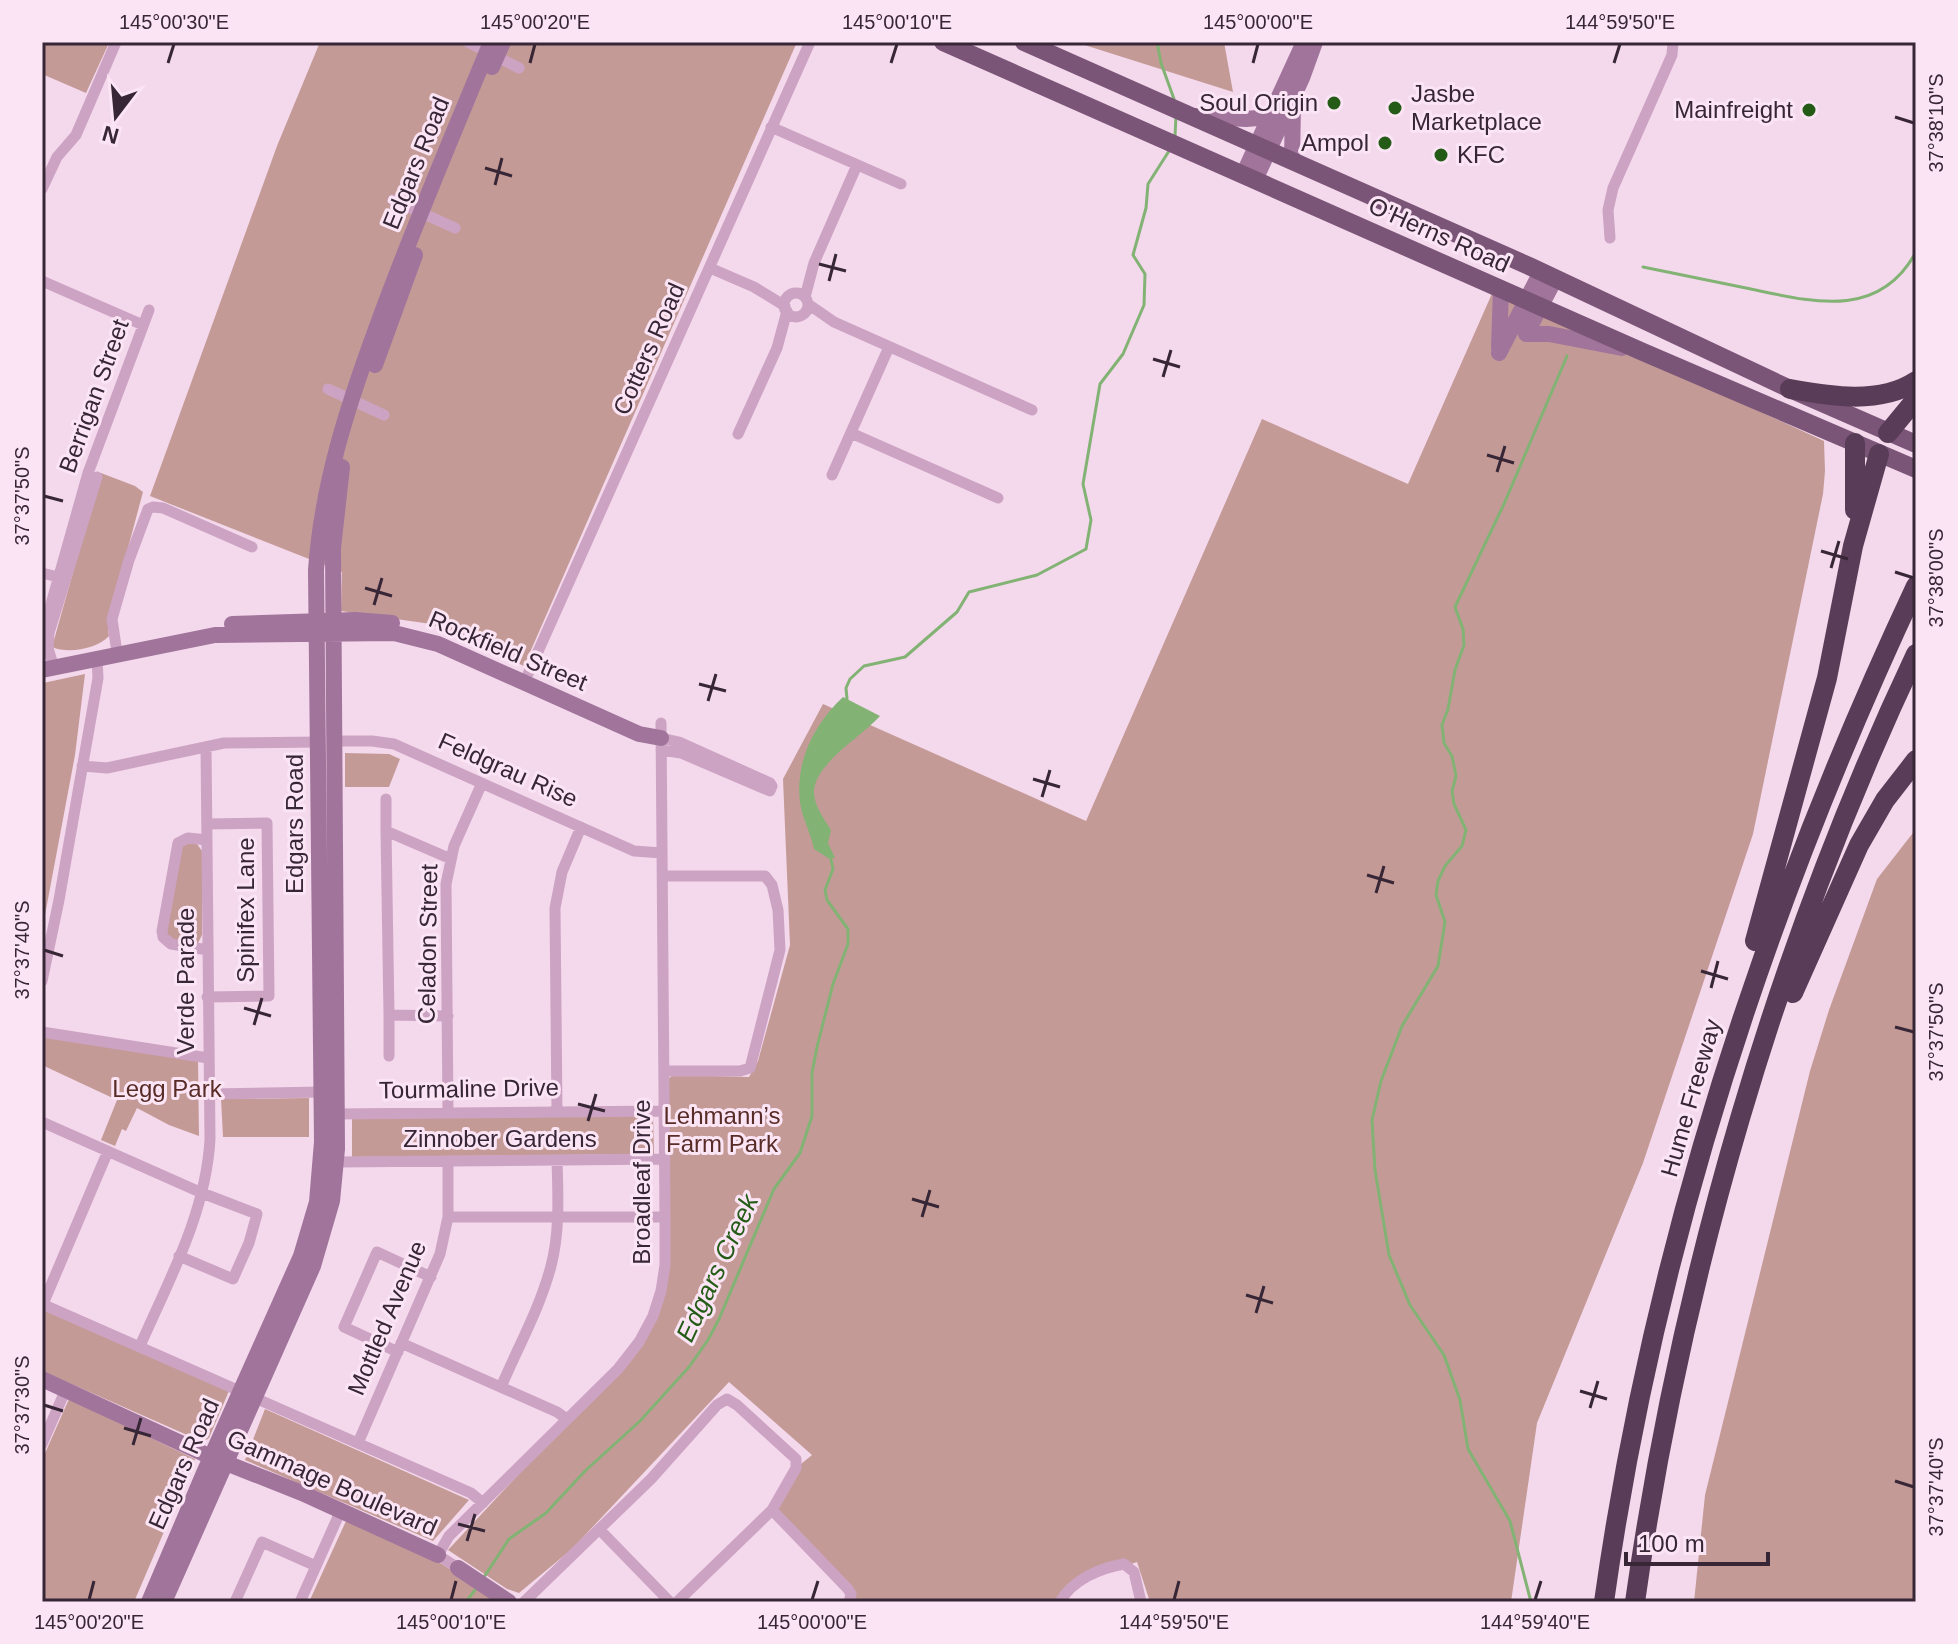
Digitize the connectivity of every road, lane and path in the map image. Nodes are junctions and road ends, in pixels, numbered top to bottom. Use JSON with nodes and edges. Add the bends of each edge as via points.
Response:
{"nodes":[{"id":1,"x":116,"y":42,"type":"edge"},
{"id":2,"x":468,"y":42,"type":"edge"},
{"id":3,"x":810,"y":42,"type":"edge"},
{"id":4,"x":943,"y":42,"type":"edge"},
{"id":5,"x":1024,"y":42,"type":"edge"},
{"id":6,"x":1304,"y":42,"type":"edge"},
{"id":7,"x":1315,"y":42,"type":"edge"},
{"id":8,"x":1673,"y":42,"type":"edge"},
{"id":9,"x":1046,"y":47,"type":"edge"},
{"id":10,"x":495,"y":48,"type":"edge"},
{"id":11,"x":519,"y":68,"type":"dead end"},
{"id":12,"x":1294,"y":95,"type":"junction"},
{"id":13,"x":1190,"y":115,"type":"junction"},
{"id":14,"x":1269,"y":117,"type":"junction"},
{"id":15,"x":771,"y":127,"type":"junction"},
{"id":16,"x":1263,"y":147,"type":"junction"},
{"id":17,"x":1292,"y":161,"type":"junction"},
{"id":18,"x":857,"y":165,"type":"junction"},
{"id":19,"x":1249,"y":178,"type":"junction"},
{"id":20,"x":901,"y":184,"type":"dead end"},
{"id":21,"x":42,"y":189,"type":"edge"},
{"id":22,"x":393,"y":200,"type":"dead end"},
{"id":23,"x":425,"y":215,"type":"junction"},
{"id":24,"x":455,"y":228,"type":"dead end"},
{"id":25,"x":1610,"y":238,"type":"dead end"},
{"id":26,"x":710,"y":268,"type":"junction"},
{"id":27,"x":1548,"y":275,"type":"junction"},
{"id":28,"x":42,"y":281,"type":"edge"},
{"id":29,"x":1501,"y":289,"type":"junction"},
{"id":30,"x":1534,"y":304,"type":"junction"},
{"id":31,"x":796,"y":305,"type":"junction"},
{"id":32,"x":149,"y":310,"type":"dead end"},
{"id":33,"x":143,"y":325,"type":"junction"},
{"id":34,"x":889,"y":347,"type":"junction"},
{"id":35,"x":1643,"y":352,"type":"junction"},
{"id":36,"x":1916,"y":381,"type":"edge"},
{"id":37,"x":328,"y":389,"type":"dead end"},
{"id":38,"x":1790,"y":389,"type":"junction"},
{"id":39,"x":1916,"y":399,"type":"edge"},
{"id":40,"x":355,"y":402,"type":"junction"},
{"id":41,"x":1032,"y":410,"type":"dead end"},
{"id":42,"x":384,"y":415,"type":"dead end"},
{"id":43,"x":851,"y":433,"type":"junction"},
{"id":44,"x":1888,"y":433,"type":"junction"},
{"id":45,"x":738,"y":434,"type":"dead end"},
{"id":46,"x":1855,"y":443,"type":"junction"},
{"id":47,"x":1916,"y":444,"type":"edge"},
{"id":48,"x":1879,"y":454,"type":"junction"},
{"id":49,"x":1916,"y":469,"type":"edge"},
{"id":50,"x":832,"y":475,"type":"dead end"},
{"id":51,"x":998,"y":498,"type":"dead end"},
{"id":52,"x":1853,"y":546,"type":"junction"},
{"id":53,"x":252,"y":547,"type":"dead end"},
{"id":54,"x":42,"y":573,"type":"edge"},
{"id":55,"x":62,"y":578,"type":"junction"},
{"id":56,"x":1916,"y":586,"type":"edge"},
{"id":57,"x":325,"y":627,"type":"junction"},
{"id":58,"x":42,"y":636,"type":"edge"},
{"id":59,"x":118,"y":650,"type":"junction"},
{"id":60,"x":96,"y":654,"type":"junction"},
{"id":61,"x":1916,"y":654,"type":"edge"},
{"id":62,"x":47,"y":665,"type":"edge"},
{"id":63,"x":526,"y":678,"type":"junction"},
{"id":64,"x":661,"y":735,"type":"junction"},
{"id":65,"x":326,"y":742,"type":"junction"},
{"id":66,"x":206,"y":747,"type":"junction"},
{"id":67,"x":1916,"y":760,"type":"edge"},
{"id":68,"x":82,"y":766,"type":"junction"},
{"id":69,"x":730,"y":770,"type":"dead end"},
{"id":70,"x":482,"y":783,"type":"junction"},
{"id":71,"x":386,"y":799,"type":"dead end"},
{"id":72,"x":207,"y":824,"type":"junction"},
{"id":73,"x":581,"y":827,"type":"junction"},
{"id":74,"x":386,"y":831,"type":"junction"},
{"id":75,"x":207,"y":840,"type":"junction"},
{"id":76,"x":662,"y":853,"type":"junction"},
{"id":77,"x":451,"y":859,"type":"junction"},
{"id":78,"x":663,"y":876,"type":"junction"},
{"id":79,"x":208,"y":950,"type":"junction"},
{"id":80,"x":42,"y":981,"type":"edge"},
{"id":81,"x":207,"y":997,"type":"junction"},
{"id":82,"x":389,"y":1015,"type":"junction"},
{"id":83,"x":448,"y":1016,"type":"junction"},
{"id":84,"x":42,"y":1032,"type":"edge"},
{"id":85,"x":389,"y":1056,"type":"dead end"},
{"id":86,"x":208,"y":1058,"type":"junction"},
{"id":87,"x":664,"y":1071,"type":"junction"},
{"id":88,"x":329,"y":1092,"type":"junction"},
{"id":89,"x":1717,"y":1092,"type":"junction"},
{"id":90,"x":209,"y":1094,"type":"junction"},
{"id":91,"x":1747,"y":1100,"type":"junction"},
{"id":92,"x":664,"y":1111,"type":"junction"},
{"id":93,"x":557,"y":1112,"type":"junction"},
{"id":94,"x":448,"y":1113,"type":"junction"},
{"id":95,"x":329,"y":1114,"type":"junction"},
{"id":96,"x":42,"y":1122,"type":"edge"},
{"id":97,"x":108,"y":1151,"type":"junction"},
{"id":98,"x":665,"y":1159,"type":"junction"},
{"id":99,"x":557,"y":1160,"type":"junction"},
{"id":100,"x":448,"y":1161,"type":"junction"},
{"id":101,"x":336,"y":1162,"type":"junction"},
{"id":102,"x":202,"y":1193,"type":"junction"},
{"id":103,"x":448,"y":1217,"type":"junction"},
{"id":104,"x":665,"y":1217,"type":"junction"},
{"id":105,"x":557,"y":1218,"type":"junction"},
{"id":106,"x":179,"y":1256,"type":"junction"},
{"id":107,"x":431,"y":1277,"type":"junction"},
{"id":108,"x":42,"y":1304,"type":"edge"},
{"id":109,"x":140,"y":1346,"type":"junction"},
{"id":110,"x":400,"y":1347,"type":"junction"},
{"id":111,"x":42,"y":1379,"type":"edge"},
{"id":112,"x":501,"y":1387,"type":"junction"},
{"id":113,"x":66,"y":1389,"type":"junction"},
{"id":114,"x":249,"y":1395,"type":"junction"},
{"id":115,"x":567,"y":1419,"type":"junction"},
{"id":116,"x":358,"y":1443,"type":"junction"},
{"id":117,"x":42,"y":1444,"type":"edge"},
{"id":118,"x":218,"y":1460,"type":"junction"},
{"id":119,"x":483,"y":1503,"type":"junction"},
{"id":120,"x":341,"y":1510,"type":"junction"},
{"id":121,"x":772,"y":1510,"type":"junction"},
{"id":122,"x":599,"y":1529,"type":"junction"},
{"id":123,"x":438,"y":1555,"type":"junction"},
{"id":124,"x":316,"y":1566,"type":"junction"},
{"id":125,"x":458,"y":1568,"type":"joint"},
{"id":126,"x":505,"y":1599,"type":"edge"},
{"id":127,"x":149,"y":1602,"type":"edge"},
{"id":128,"x":164,"y":1602,"type":"edge"},
{"id":129,"x":235,"y":1602,"type":"edge"},
{"id":130,"x":300,"y":1602,"type":"edge"},
{"id":131,"x":524,"y":1602,"type":"edge"},
{"id":132,"x":670,"y":1602,"type":"edge"},
{"id":133,"x":677,"y":1602,"type":"edge"},
{"id":134,"x":849,"y":1602,"type":"edge"},
{"id":135,"x":1060,"y":1602,"type":"edge"},
{"id":136,"x":1141,"y":1602,"type":"edge"},
{"id":137,"x":1604,"y":1602,"type":"edge"},
{"id":138,"x":1635,"y":1602,"type":"edge"}],
"edges":[{"from":1,"to":21,"type":"street","via":[[76,135],[57,157]]},
{"from":2,"to":10,"type":"street"},
{"from":3,"to":15,"type":"street","name":"Cotters Road"},
{"from":4,"to":19,"type":"main road","name":"O'Herns Road"},
{"from":5,"to":9,"type":"main road","name":"O'Herns Road"},
{"from":6,"to":14,"type":"main road"},
{"from":7,"to":12,"type":"main road"},
{"from":8,"to":25,"type":"street","via":[[1672,55],[1613,188]]},
{"from":9,"to":13,"type":"main road","name":"O'Herns Road"},
{"from":10,"to":11,"type":"street"},
{"from":10,"to":23,"type":"main road","name":"Edgars Road"},
{"from":12,"to":16,"type":"main road"},
{"from":12,"to":17,"type":"main road"},
{"from":13,"to":14,"type":"main road"},
{"from":13,"to":16,"type":"main road","name":"O'Herns Road"},
{"from":14,"to":16,"type":"main road"},
{"from":15,"to":18,"type":"street"},
{"from":15,"to":26,"type":"street","name":"Cotters Road"},
{"from":16,"to":17,"type":"main road","name":"O'Herns Road"},
{"from":16,"to":19,"type":"main road"},
{"from":17,"to":27,"type":"main road","name":"O'Herns Road"},
{"from":18,"to":20,"type":"street"},
{"from":18,"to":31,"type":"street"},
{"from":19,"to":29,"type":"main road","name":"O'Herns Road"},
{"from":22,"to":23,"type":"street"},
{"from":23,"to":24,"type":"street"},
{"from":23,"to":40,"type":"main road","name":"Edgars Road"},
{"from":26,"to":31,"type":"street"},
{"from":26,"to":63,"type":"street","name":"Cotters Road"},
{"from":27,"to":30,"type":"main road"},
{"from":27,"to":38,"type":"main road","name":"O'Herns Road"},
{"from":28,"to":33,"type":"street"},
{"from":29,"to":30,"type":"main road","name":"O'Herns Road"},
{"from":29,"to":30,"type":"main road","via":[[1499,353]]},
{"from":30,"to":35,"type":"main road","name":"O'Herns Road"},
{"from":30,"to":35,"type":"main road","via":[[1526,334]]},
{"from":31,"to":34,"type":"street"},
{"from":31,"to":45,"type":"street"},
{"from":32,"to":33,"type":"street","name":"Berrigan Street"},
{"from":33,"to":55,"type":"street","name":"Berrigan Street"},
{"from":34,"to":41,"type":"street"},
{"from":34,"to":43,"type":"street"},
{"from":35,"to":46,"type":"main road","name":"O'Herns Road"},
{"from":36,"to":38,"type":"highway","via":[[1859,397]]},
{"from":37,"to":40,"type":"street"},
{"from":38,"to":44,"type":"main road","name":"O'Herns Road"},
{"from":39,"to":44,"type":"highway"},
{"from":40,"to":42,"type":"street"},
{"from":40,"to":57,"type":"main road","name":"Edgars Road","via":[[334,453],[318,532]]},
{"from":43,"to":50,"type":"street"},
{"from":43,"to":51,"type":"street"},
{"from":44,"to":47,"type":"main road","name":"O'Herns Road"},
{"from":44,"to":48,"type":"main road"},
{"from":46,"to":48,"type":"main road","name":"O'Herns Road"},
{"from":46,"to":52,"type":"highway"},
{"from":48,"to":49,"type":"main road","name":"O'Herns Road"},
{"from":48,"to":52,"type":"highway"},
{"from":52,"to":89,"type":"highway","via":[[1827,678]]},
{"from":53,"to":59,"type":"street","via":[[159,506],[148,509],[112,619]]},
{"from":54,"to":55,"type":"street"},
{"from":55,"to":58,"type":"street","name":"Berrigan Street"},
{"from":55,"to":62,"type":"street","name":"Berrigan Street","via":[[47,640]]},
{"from":56,"to":89,"type":"highway","name":"Hume Freeway","via":[[1804,843]]},
{"from":57,"to":59,"type":"main road","name":"Rockfield Street","via":[[258,622],[200,627]]},
{"from":57,"to":63,"type":"main road","name":"Rockfield Street","via":[[413,636]]},
{"from":57,"to":65,"type":"main road","name":"Edgars Road"},
{"from":59,"to":60,"type":"main road","name":"Rockfield Street"},
{"from":60,"to":62,"type":"main road","name":"Rockfield Street"},
{"from":60,"to":68,"type":"street","via":[[98,678]]},
{"from":61,"to":91,"type":"highway","via":[[1836,840]]},
{"from":63,"to":64,"type":"main road","name":"Rockfield Street","via":[[639,734]]},
{"from":64,"to":69,"type":"street","name":"Rockfield Street"},
{"from":64,"to":76,"type":"street","name":"Broadleaf Drive"},
{"from":65,"to":66,"type":"street","name":"Feldgrau Rise"},
{"from":65,"to":70,"type":"street","name":"Feldgrau Rise","via":[[394,744]]},
{"from":65,"to":88,"type":"main road","name":"Edgars Road"},
{"from":66,"to":68,"type":"street","name":"Feldgrau Rise","via":[[107,768]]},
{"from":66,"to":72,"type":"street","name":"Verde Parade"},
{"from":67,"to":91,"type":"highway","via":[[1859,845]]},
{"from":68,"to":80,"type":"street"},
{"from":70,"to":73,"type":"street","name":"Feldgrau Rise"},
{"from":70,"to":77,"type":"street","name":"Celadon Street"},
{"from":71,"to":74,"type":"street"},
{"from":72,"to":75,"type":"street","name":"Verde Parade"},
{"from":72,"to":81,"type":"street","name":"Spinifex Lane","via":[[267,823],[269,996]]},
{"from":73,"to":76,"type":"street","name":"Feldgrau Rise","via":[[634,851]]},
{"from":73,"to":93,"type":"street","via":[[562,872],[555,908]]},
{"from":74,"to":77,"type":"street"},
{"from":74,"to":82,"type":"street"},
{"from":75,"to":79,"type":"street","name":"Verde Parade"},
{"from":75,"to":79,"type":"street","via":[[178,843],[162,931],[171,944]]},
{"from":76,"to":78,"type":"street","name":"Broadleaf Drive"},
{"from":77,"to":83,"type":"street","name":"Celadon Street","via":[[446,884]]},
{"from":78,"to":87,"type":"street","name":"Broadleaf Drive"},
{"from":78,"to":87,"type":"street","via":[[765,876],[772,885],[781,941],[750,1068]]},
{"from":79,"to":81,"type":"street","name":"Verde Parade"},
{"from":81,"to":86,"type":"street","name":"Verde Parade"},
{"from":82,"to":83,"type":"street"},
{"from":82,"to":85,"type":"street"},
{"from":83,"to":94,"type":"street","name":"Celadon Street"},
{"from":84,"to":86,"type":"street"},
{"from":86,"to":90,"type":"street","name":"Verde Parade"},
{"from":87,"to":92,"type":"street","name":"Broadleaf Drive"},
{"from":88,"to":90,"type":"street"},
{"from":88,"to":95,"type":"main road","name":"Edgars Road"},
{"from":89,"to":137,"type":"highway","name":"Hume Freeway","via":[[1637,1413]]},
{"from":90,"to":102,"type":"street","name":"Verde Parade","via":[[209,1153]]},
{"from":91,"to":138,"type":"highway","via":[[1677,1366]]},
{"from":92,"to":93,"type":"street","name":"Tourmaline Drive"},
{"from":92,"to":98,"type":"street","name":"Broadleaf Drive"},
{"from":93,"to":94,"type":"street","name":"Tourmaline Drive"},
{"from":94,"to":95,"type":"street","name":"Tourmaline Drive"},
{"from":95,"to":101,"type":"main road","name":"Edgars Road"},
{"from":95,"to":114,"type":"main road","name":"Edgars Road","via":[[310,1230]]},
{"from":96,"to":97,"type":"street"},
{"from":97,"to":102,"type":"street"},
{"from":97,"to":108,"type":"street"},
{"from":98,"to":99,"type":"street","name":"Zinnober Gardens"},
{"from":98,"to":104,"type":"street","name":"Broadleaf Drive"},
{"from":99,"to":100,"type":"street","name":"Zinnober Gardens"},
{"from":99,"to":105,"type":"street"},
{"from":100,"to":101,"type":"street","name":"Zinnober Gardens"},
{"from":100,"to":103,"type":"street","name":"Mottled Avenue"},
{"from":101,"to":114,"type":"main road","name":"Edgars Road","via":[[321,1245]]},
{"from":102,"to":106,"type":"street","name":"Verde Parade"},
{"from":102,"to":106,"type":"street","via":[[257,1214],[249,1243],[233,1279]]},
{"from":103,"to":105,"type":"street"},
{"from":103,"to":107,"type":"street","name":"Mottled Avenue"},
{"from":104,"to":105,"type":"street"},
{"from":104,"to":115,"type":"street","name":"Broadleaf Drive","via":[[663,1278],[647,1329],[618,1369]]},
{"from":105,"to":112,"type":"street","via":[[547,1278]]},
{"from":106,"to":109,"type":"street","name":"Verde Parade"},
{"from":107,"to":110,"type":"street","name":"Mottled Avenue"},
{"from":107,"to":110,"type":"street","via":[[377,1252],[344,1327]]},
{"from":108,"to":109,"type":"street"},
{"from":109,"to":114,"type":"street"},
{"from":110,"to":112,"type":"street"},
{"from":110,"to":116,"type":"street","name":"Mottled Avenue"},
{"from":111,"to":113,"type":"main road","name":"Gammage Boulevard"},
{"from":112,"to":115,"type":"street"},
{"from":113,"to":117,"type":"street"},
{"from":113,"to":118,"type":"main road","name":"Gammage Boulevard"},
{"from":114,"to":116,"type":"street"},
{"from":114,"to":118,"type":"main road","name":"Edgars Road"},
{"from":115,"to":119,"type":"street","name":"Broadleaf Drive"},
{"from":116,"to":119,"type":"street"},
{"from":118,"to":120,"type":"main road","name":"Gammage Boulevard"},
{"from":118,"to":127,"type":"main road","name":"Edgars Road"},
{"from":118,"to":128,"type":"main road","name":"Edgars Road"},
{"from":119,"to":123,"type":"street","name":"Broadleaf Drive","via":[[449,1536]]},
{"from":120,"to":123,"type":"main road","name":"Gammage Boulevard"},
{"from":120,"to":124,"type":"street"},
{"from":121,"to":122,"type":"street","via":[[796,1459],[725,1399]]},
{"from":121,"to":133,"type":"street"},
{"from":121,"to":134,"type":"street","via":[[848,1589]]},
{"from":122,"to":131,"type":"street"},
{"from":122,"to":132,"type":"street"},
{"from":123,"to":125,"type":"street","name":"Gammage Boulevard"},
{"from":124,"to":129,"type":"street","via":[[262,1542]]},
{"from":124,"to":130,"type":"street"},
{"from":125,"to":126,"type":"main road","name":"Gammage Boulevard"},
{"from":135,"to":136,"type":"street","via":[[1077,1582],[1124,1564],[1134,1572]]}]}
